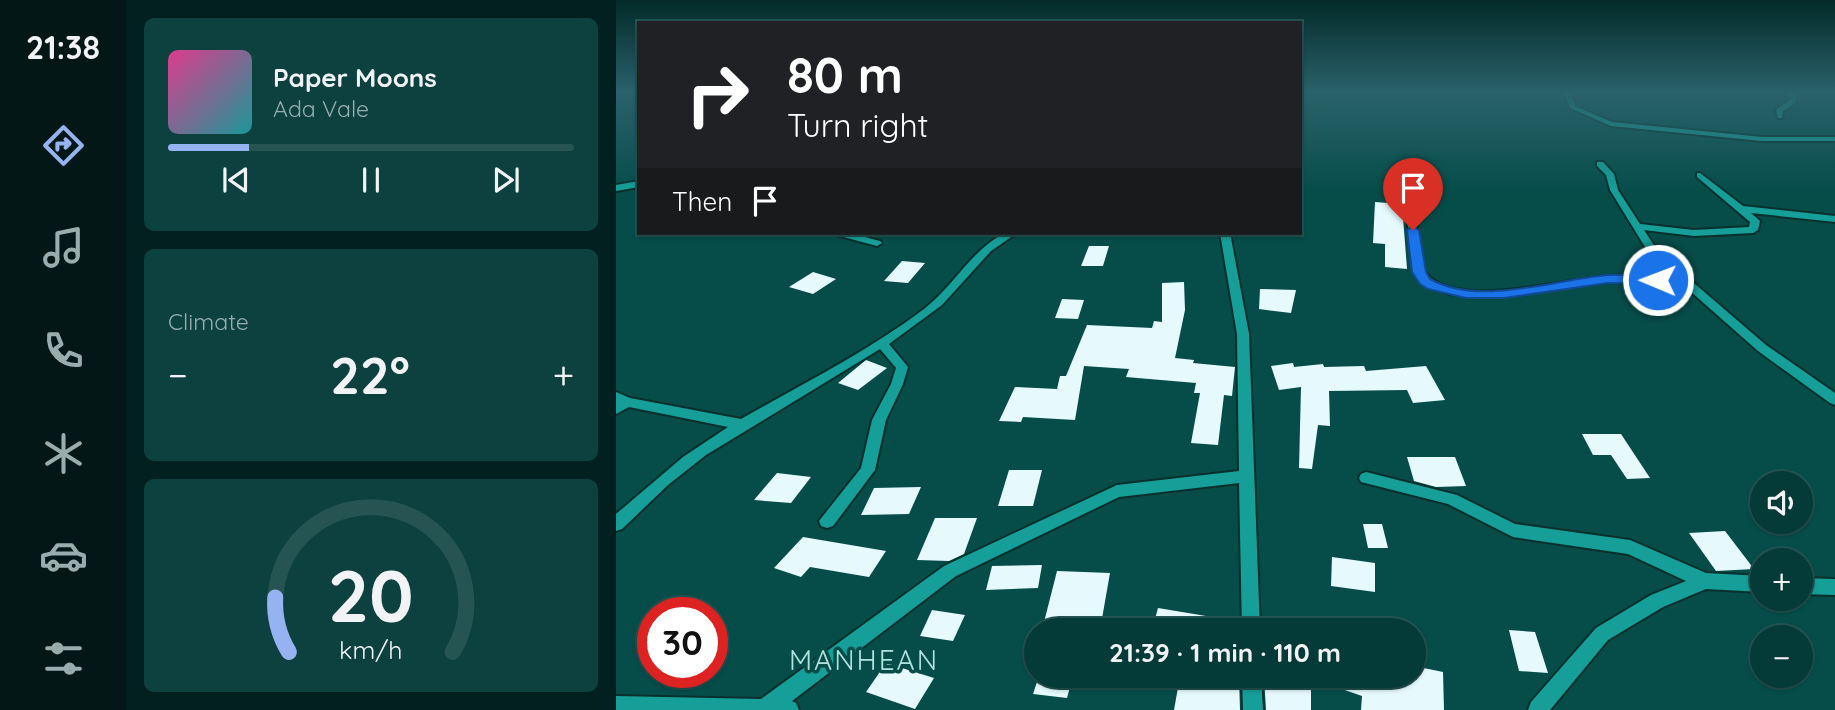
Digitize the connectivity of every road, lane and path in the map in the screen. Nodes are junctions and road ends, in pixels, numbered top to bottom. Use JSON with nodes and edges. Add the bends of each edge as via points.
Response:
{"nodes":[{"id":1,"x":1622,"y":125,"type":"edge"},
{"id":2,"x":1835,"y":139,"type":"edge"},
{"id":3,"x":1600,"y":164,"type":"dead end"},
{"id":4,"x":1700,"y":175,"type":"dead end"},
{"id":5,"x":637,"y":184,"type":"edge"},
{"id":6,"x":616,"y":188,"type":"edge"},
{"id":7,"x":1406,"y":188,"type":"dead end"},
{"id":8,"x":1742,"y":209,"type":"junction"},
{"id":9,"x":1835,"y":219,"type":"edge"},
{"id":10,"x":1639,"y":227,"type":"junction"},
{"id":11,"x":847,"y":235,"type":"edge"},
{"id":12,"x":1009,"y":235,"type":"edge"},
{"id":13,"x":1225,"y":235,"type":"edge"},
{"id":14,"x":877,"y":243,"type":"dead end"},
{"id":15,"x":1683,"y":280,"type":"junction"},
{"id":16,"x":883,"y":345,"type":"junction"},
{"id":17,"x":1835,"y":400,"type":"edge"},
{"id":18,"x":620,"y":402,"type":"edge"},
{"id":19,"x":744,"y":425,"type":"junction"},
{"id":20,"x":1247,"y":476,"type":"junction"},
{"id":21,"x":1366,"y":478,"type":"dead end"},
{"id":22,"x":827,"y":522,"type":"dead end"},
{"id":23,"x":616,"y":524,"type":"edge"},
{"id":24,"x":1705,"y":581,"type":"junction"},
{"id":25,"x":1750,"y":583,"type":"edge"},
{"id":26,"x":1813,"y":586,"type":"edge"},
{"id":27,"x":1835,"y":587,"type":"edge"},
{"id":28,"x":1251,"y":618,"type":"edge"},
{"id":29,"x":1252,"y":688,"type":"edge"},
{"id":30,"x":616,"y":706,"type":"edge"},
{"id":31,"x":766,"y":708,"type":"junction"},
{"id":32,"x":1538,"y":709,"type":"edge"},
{"id":33,"x":789,"y":710,"type":"edge"},
{"id":34,"x":1253,"y":710,"type":"edge"}],
"edges":[{"from":1,"to":2,"type":"street","via":[[1762,139]]},
{"from":3,"to":10,"type":"street"},
{"from":4,"to":8,"type":"street"},
{"from":5,"to":6,"type":"street"},
{"from":7,"to":15,"type":"street","via":[[1419,272],[1433,286],[1466,294],[1504,294],[1608,279]]},
{"from":8,"to":9,"type":"street"},
{"from":8,"to":10,"type":"street","via":[[1755,221],[1753,230],[1694,233]]},
{"from":10,"to":15,"type":"street","via":[[1655,255]]},
{"from":11,"to":14,"type":"street"},
{"from":12,"to":16,"type":"street","via":[[983,253],[932,309]]},
{"from":13,"to":20,"type":"street","via":[[1244,334]]},
{"from":15,"to":17,"type":"street","via":[[1762,348]]},
{"from":16,"to":19,"type":"street"},
{"from":16,"to":22,"type":"street","via":[[902,367],[900,376],[879,419],[868,470]]},
{"from":18,"to":19,"type":"street"},
{"from":19,"to":23,"type":"street","via":[[674,472]]},
{"from":20,"to":28,"type":"street"},
{"from":20,"to":31,"type":"street","via":[[1117,491],[950,571]]},
{"from":21,"to":24,"type":"street","via":[[1452,499],[1513,530],[1630,547]]},
{"from":24,"to":25,"type":"street"},
{"from":24,"to":32,"type":"street","via":[[1657,601],[1602,634]]},
{"from":26,"to":27,"type":"street"},
{"from":29,"to":34,"type":"street"},
{"from":30,"to":31,"type":"street"},
{"from":31,"to":33,"type":"street"}]}
